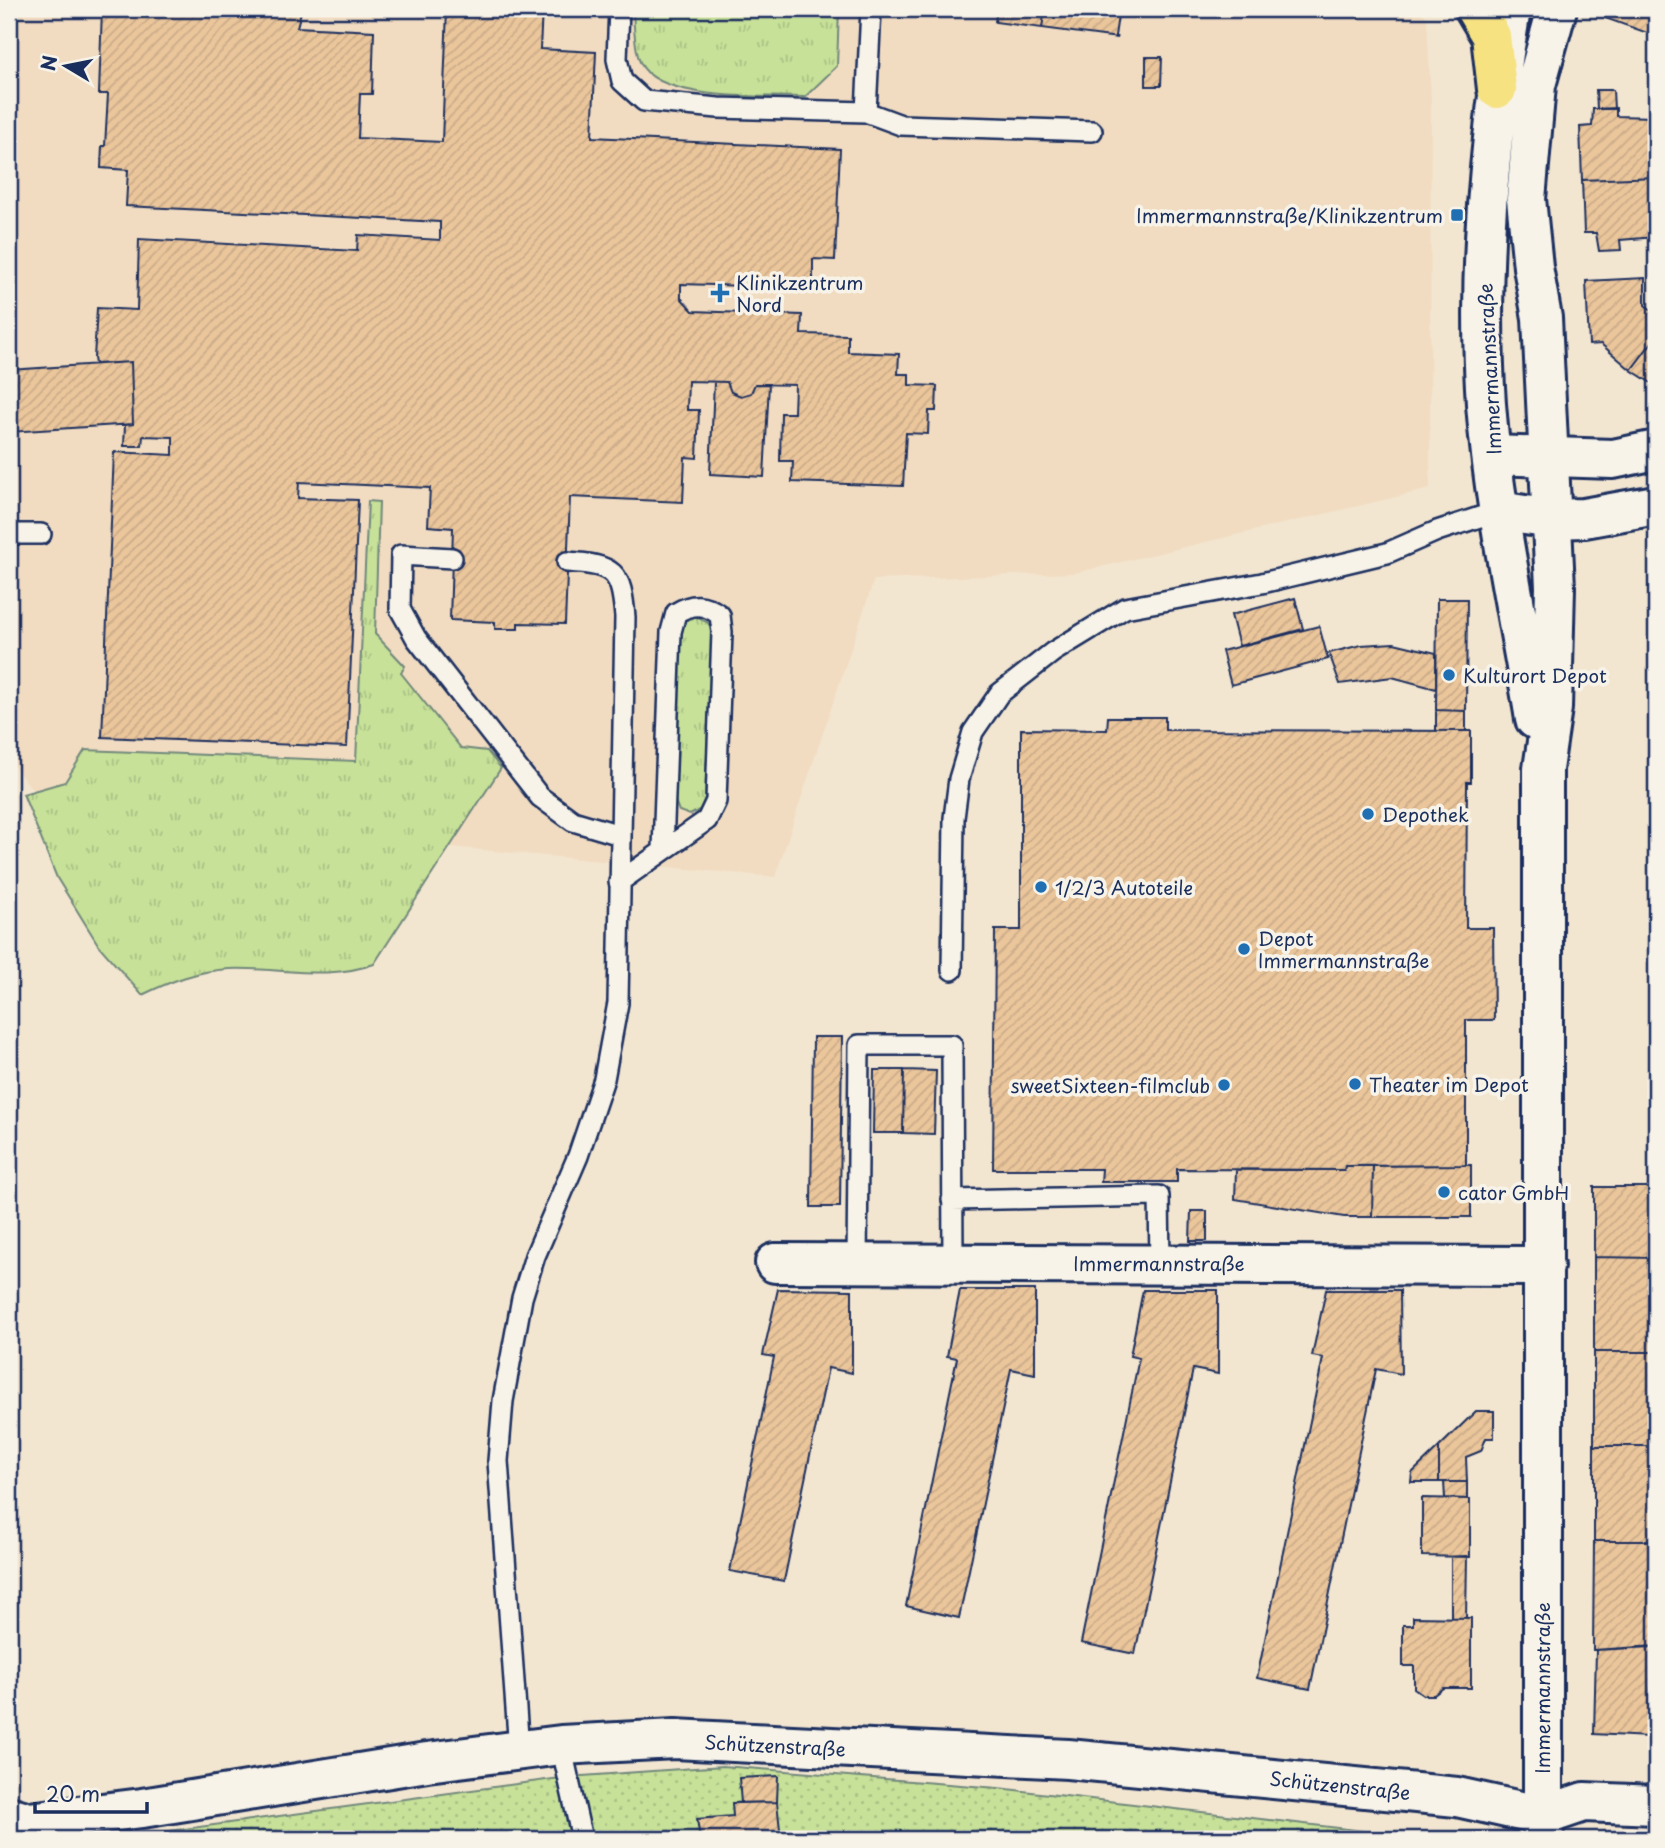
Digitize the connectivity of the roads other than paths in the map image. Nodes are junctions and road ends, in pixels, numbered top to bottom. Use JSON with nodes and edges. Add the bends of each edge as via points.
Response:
{"nodes":[{"id":1,"x":620,"y":9,"type":"edge"},
{"id":2,"x":871,"y":9,"type":"edge"},
{"id":3,"x":1475,"y":9,"type":"edge"},
{"id":4,"x":1511,"y":9,"type":"edge"},
{"id":5,"x":1557,"y":9,"type":"edge"},
{"id":6,"x":1497,"y":89,"type":"junction"},
{"id":7,"x":866,"y":112,"type":"junction"},
{"id":8,"x":1092,"y":131,"type":"dead end"},
{"id":9,"x":1656,"y":450,"type":"edge"},
{"id":10,"x":1492,"y":456,"type":"junction"},
{"id":11,"x":1550,"y":457,"type":"junction"},
{"id":12,"x":1656,"y":505,"type":"edge"},
{"id":13,"x":1498,"y":511,"type":"junction"},
{"id":14,"x":1552,"y":519,"type":"junction"},
{"id":15,"x":9,"y":534,"type":"edge"},
{"id":16,"x":41,"y":534,"type":"dead end"},
{"id":17,"x":452,"y":558,"type":"dead end"},
{"id":18,"x":567,"y":562,"type":"dead end"},
{"id":19,"x":1543,"y":769,"type":"junction"},
{"id":20,"x":620,"y":835,"type":"junction"},
{"id":21,"x":663,"y":849,"type":"junction"},
{"id":22,"x":619,"y":882,"type":"junction"},
{"id":23,"x":952,"y":970,"type":"dead end"},
{"id":24,"x":952,"y":1200,"type":"junction"},
{"id":25,"x":775,"y":1263,"type":"dead end"},
{"id":26,"x":1160,"y":1263,"type":"junction"},
{"id":27,"x":857,"y":1264,"type":"junction"},
{"id":28,"x":953,"y":1264,"type":"junction"},
{"id":29,"x":1544,"y":1266,"type":"junction"},
{"id":30,"x":561,"y":1745,"type":"junction"},
{"id":31,"x":519,"y":1750,"type":"junction"},
{"id":32,"x":1656,"y":1805,"type":"edge"},
{"id":33,"x":9,"y":1816,"type":"edge"},
{"id":34,"x":1544,"y":1828,"type":"edge"},
{"id":35,"x":582,"y":1839,"type":"edge"},
{"id":36,"x":1573,"y":1839,"type":"edge"}],
"edges":[{"from":1,"to":7,"type":"lane","via":[[617,59],[622,81],[644,101]]},
{"from":2,"to":7,"type":"lane"},
{"from":3,"to":6,"type":"main road","via":[[1491,36]]},
{"from":4,"to":6,"type":"street","name":"Immermannstraße"},
{"from":5,"to":11,"type":"street","name":"Immermannstraße","via":[[1536,85],[1527,199],[1542,318]]},
{"from":6,"to":10,"type":"street","name":"Immermannstraße","via":[[1484,273],[1486,405]]},
{"from":7,"to":8,"type":"lane","via":[[901,125]]},
{"from":9,"to":11,"type":"street","via":[[1613,459]]},
{"from":10,"to":11,"type":"street"},
{"from":10,"to":13,"type":"street","name":"Immermannstraße"},
{"from":11,"to":14,"type":"street","name":"Immermannstraße"},
{"from":12,"to":14,"type":"street"},
{"from":13,"to":14,"type":"street"},
{"from":13,"to":19,"type":"street","name":"Immermannstraße"},
{"from":13,"to":23,"type":"lane","via":[[1387,553],[1262,583],[1125,608],[1053,652],[999,694],[972,732],[959,779],[954,818]]},
{"from":14,"to":19,"type":"street","name":"Immermannstraße","via":[[1552,708]]},
{"from":15,"to":16,"type":"lane"},
{"from":17,"to":20,"type":"lane","via":[[401,555],[400,609],[416,638],[540,797],[573,821]]},
{"from":18,"to":20,"type":"lane","via":[[610,570],[622,585]]},
{"from":19,"to":29,"type":"street","name":"Immermannstraße"},
{"from":20,"to":22,"type":"lane"},
{"from":21,"to":21,"type":"lane","via":[[707,820],[716,801],[722,632],[720,615],[707,606],[688,606],[676,613],[671,632]]},
{"from":21,"to":22,"type":"lane"},
{"from":22,"to":31,"type":"lane","via":[[618,1003],[604,1079],[578,1156],[535,1256],[522,1298],[503,1401],[498,1461]]},
{"from":24,"to":26,"type":"lane","via":[[1159,1196]]},
{"from":24,"to":27,"type":"lane","via":[[952,1045],[859,1045]]},
{"from":24,"to":28,"type":"lane"},
{"from":25,"to":27,"type":"street","name":"Immermannstraße"},
{"from":26,"to":28,"type":"street","name":"Immermannstraße"},
{"from":26,"to":29,"type":"street","name":"Immermannstraße"},
{"from":27,"to":28,"type":"street","name":"Immermannstraße"},
{"from":29,"to":34,"type":"street","name":"Immermannstraße"},
{"from":30,"to":31,"type":"street","name":"Schützenstraße"},
{"from":30,"to":34,"type":"street","name":"Schützenstraße","via":[[676,1740],[1068,1759],[1457,1797]]},
{"from":30,"to":35,"type":"lane"},
{"from":31,"to":33,"type":"street","name":"Schützenstraße","via":[[142,1808],[29,1822]]},
{"from":32,"to":34,"type":"street","via":[[1584,1802]]},
{"from":34,"to":36,"type":"street","name":"Schützenstraße"}]}
